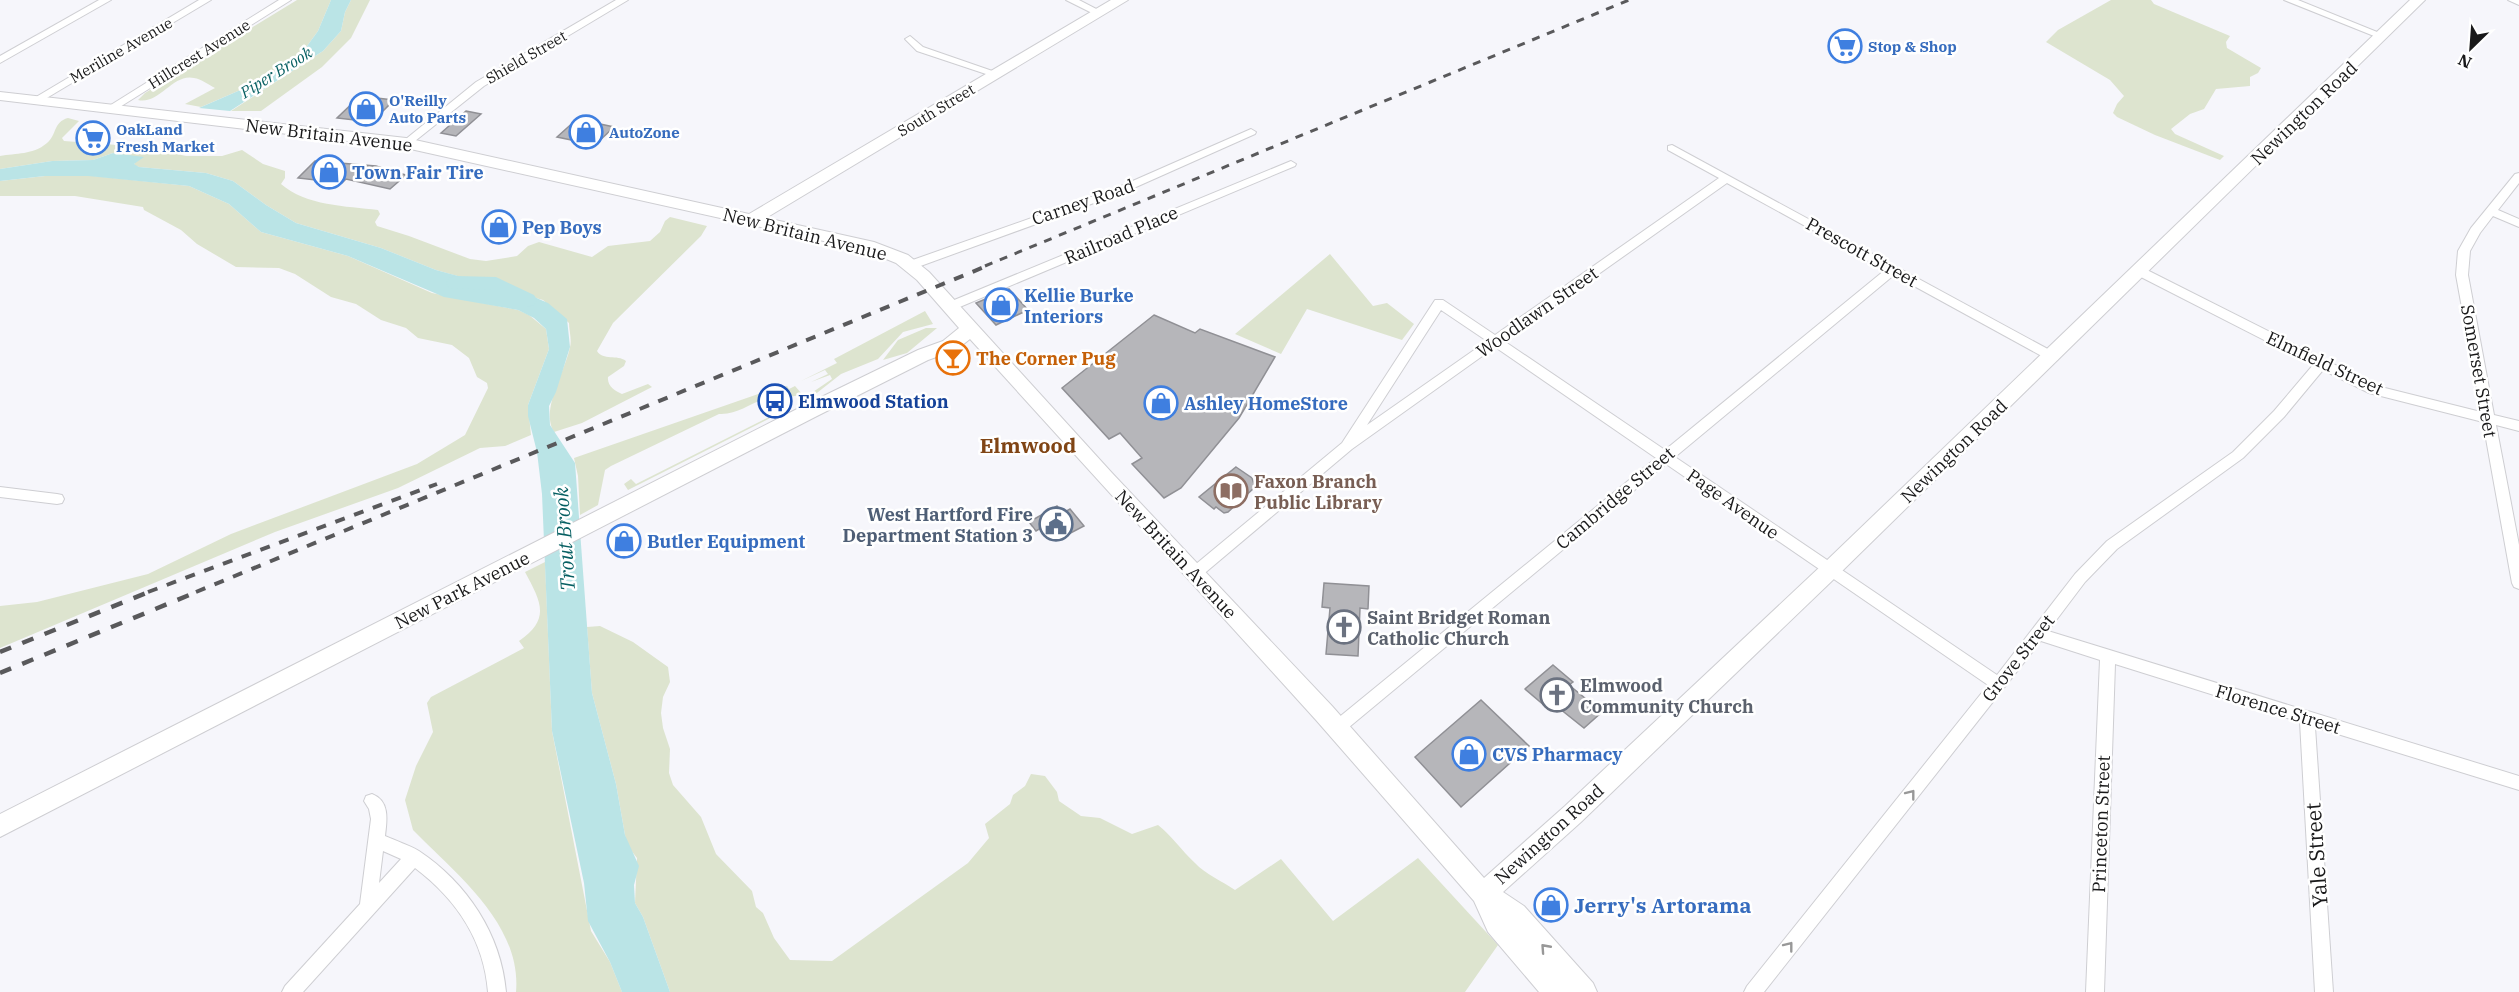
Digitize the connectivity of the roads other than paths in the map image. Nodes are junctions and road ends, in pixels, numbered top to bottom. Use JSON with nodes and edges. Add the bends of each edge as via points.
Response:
{"nodes":[{"id":1,"x":106,"y":0,"type":"edge"},
{"id":2,"x":206,"y":0,"type":"edge"},
{"id":3,"x":286,"y":0,"type":"edge"},
{"id":4,"x":622,"y":0,"type":"edge"},
{"id":5,"x":1071,"y":0,"type":"edge"},
{"id":6,"x":1121,"y":0,"type":"edge"},
{"id":7,"x":2289,"y":0,"type":"edge"},
{"id":8,"x":2418,"y":0,"type":"edge"},
{"id":9,"x":2513,"y":0,"type":"edge"},
{"id":10,"x":2519,"y":2,"type":"edge"},
{"id":11,"x":1099,"y":13,"type":"junction"},
{"id":12,"x":2382,"y":36,"type":"junction"},
{"id":13,"x":910,"y":39,"type":"dead end"},
{"id":14,"x":0,"y":60,"type":"edge"},
{"id":15,"x":996,"y":74,"type":"junction"},
{"id":16,"x":0,"y":96,"type":"edge"},
{"id":17,"x":36,"y":100,"type":"junction"},
{"id":18,"x":111,"y":108,"type":"junction"},
{"id":19,"x":1251,"y":132,"type":"dead end"},
{"id":20,"x":406,"y":143,"type":"junction"},
{"id":21,"x":1672,"y":148,"type":"dead end"},
{"id":22,"x":1291,"y":164,"type":"dead end"},
{"id":23,"x":2519,"y":176,"type":"edge"},
{"id":24,"x":1728,"y":178,"type":"junction"},
{"id":25,"x":2490,"y":211,"type":"junction"},
{"id":26,"x":751,"y":220,"type":"junction"},
{"id":27,"x":2519,"y":223,"type":"edge"},
{"id":28,"x":911,"y":265,"type":"junction"},
{"id":29,"x":1893,"y":269,"type":"junction"},
{"id":30,"x":2141,"y":272,"type":"junction"},
{"id":31,"x":1439,"y":303,"type":"joint"},
{"id":32,"x":951,"y":306,"type":"junction"},
{"id":33,"x":968,"y":328,"type":"junction"},
{"id":34,"x":1495,"y":342,"type":"junction"},
{"id":35,"x":2053,"y":357,"type":"junction"},
{"id":36,"x":2321,"y":364,"type":"junction"},
{"id":37,"x":2488,"y":418,"type":"junction"},
{"id":38,"x":2519,"y":426,"type":"edge"},
{"id":39,"x":1347,"y":446,"type":"junction"},
{"id":40,"x":1665,"y":457,"type":"junction"},
{"id":41,"x":0,"y":492,"type":"edge"},
{"id":42,"x":57,"y":499,"type":"dead end"},
{"id":43,"x":1830,"y":571,"type":"junction"},
{"id":44,"x":1195,"y":573,"type":"junction"},
{"id":45,"x":2519,"y":583,"type":"edge"},
{"id":46,"x":2038,"y":634,"type":"junction"},
{"id":47,"x":2108,"y":656,"type":"junction"},
{"id":48,"x":1998,"y":684,"type":"junction"},
{"id":49,"x":2307,"y":718,"type":"junction"},
{"id":50,"x":1337,"y":728,"type":"junction"},
{"id":51,"x":2519,"y":783,"type":"edge"},
{"id":52,"x":372,"y":801,"type":"dead end"},
{"id":53,"x":0,"y":826,"type":"edge"},
{"id":54,"x":376,"y":840,"type":"junction"},
{"id":55,"x":414,"y":857,"type":"junction"},
{"id":56,"x":1483,"y":893,"type":"junction"},
{"id":57,"x":368,"y":907,"type":"junction"},
{"id":58,"x":291,"y":992,"type":"edge"},
{"id":59,"x":497,"y":992,"type":"edge"},
{"id":60,"x":1555,"y":992,"type":"edge"},
{"id":61,"x":1584,"y":992,"type":"edge"},
{"id":62,"x":1753,"y":992,"type":"edge"},
{"id":63,"x":2095,"y":992,"type":"edge"},
{"id":64,"x":2324,"y":992,"type":"edge"}],
"edges":[{"from":1,"to":14,"type":"street"},
{"from":2,"to":17,"type":"street","name":"Meriline Avenue"},
{"from":3,"to":18,"type":"street","name":"Hillcrest Avenue"},
{"from":4,"to":20,"type":"street","name":"Shield Street","via":[[480,84]]},
{"from":5,"to":11,"type":"street"},
{"from":6,"to":11,"type":"main road","name":"South Street"},
{"from":7,"to":12,"type":"street"},
{"from":8,"to":12,"type":"main road","name":"Newington Road"},
{"from":9,"to":10,"type":"street"},
{"from":11,"to":15,"type":"main road","name":"South Street"},
{"from":12,"to":30,"type":"main road","name":"Newington Road"},
{"from":13,"to":15,"type":"street","via":[[920,50]]},
{"from":15,"to":26,"type":"main road","name":"South Street"},
{"from":16,"to":17,"type":"main road","name":"New Britain Avenue"},
{"from":17,"to":18,"type":"main road","name":"New Britain Avenue"},
{"from":18,"to":20,"type":"main road","name":"New Britain Avenue"},
{"from":19,"to":28,"type":"street","name":"Carney Road","via":[[1123,189]]},
{"from":20,"to":26,"type":"main road","name":"New Britain Avenue"},
{"from":21,"to":24,"type":"street","name":"Prescott Street"},
{"from":22,"to":32,"type":"street","name":"Railroad Place"},
{"from":23,"to":25,"type":"street","name":"Somerset Street"},
{"from":24,"to":29,"type":"street","name":"Prescott Street"},
{"from":24,"to":34,"type":"street","name":"Woodlawn Street"},
{"from":25,"to":27,"type":"street"},
{"from":25,"to":37,"type":"street","name":"Somerset Street","via":[[2464,251],[2462,275]]},
{"from":26,"to":28,"type":"main road","name":"New Britain Avenue","via":[[868,246]]},
{"from":28,"to":32,"type":"main road","name":"New Britain Avenue"},
{"from":29,"to":35,"type":"street","name":"Prescott Street"},
{"from":29,"to":40,"type":"street","name":"Cambridge Street"},
{"from":30,"to":35,"type":"main road","name":"Newington Road"},
{"from":30,"to":36,"type":"street","name":"Elmfield Street"},
{"from":31,"to":34,"type":"street","name":"Page Avenue"},
{"from":31,"to":39,"type":"street","name":"Woodlawn Street"},
{"from":32,"to":33,"type":"main road","name":"New Britain Avenue"},
{"from":33,"to":44,"type":"main road","name":"New Britain Avenue"},
{"from":33,"to":53,"type":"main road","name":"New Park Avenue","via":[[963,336],[939,350],[924,354]]},
{"from":34,"to":39,"type":"street","name":"Woodlawn Street"},
{"from":34,"to":40,"type":"street","name":"Page Avenue"},
{"from":35,"to":43,"type":"main road","name":"Newington Road"},
{"from":36,"to":37,"type":"street","name":"Elmfield Street","via":[[2373,390]]},
{"from":36,"to":46,"type":"street","name":"Grove Street","via":[[2238,455],[2112,545],[2080,578]]},
{"from":37,"to":38,"type":"street","name":"Elmfield Street"},
{"from":37,"to":45,"type":"street","name":"Somerset Street"},
{"from":39,"to":44,"type":"street","name":"Woodlawn Street"},
{"from":40,"to":43,"type":"street","name":"Page Avenue"},
{"from":40,"to":50,"type":"street","name":"Cambridge Street"},
{"from":41,"to":42,"type":"street"},
{"from":43,"to":48,"type":"street","name":"Page Avenue"},
{"from":43,"to":56,"type":"main road","name":"Newington Road","via":[[1573,814]]},
{"from":44,"to":50,"type":"main road","name":"New Britain Avenue"},
{"from":46,"to":47,"type":"street","name":"Florence Street"},
{"from":46,"to":48,"type":"street","name":"Grove Street"},
{"from":47,"to":49,"type":"street","name":"Florence Street"},
{"from":47,"to":63,"type":"street","name":"Princeton Street"},
{"from":62,"to":48,"type":"street","name":"Grove Street","one_way":true},
{"from":49,"to":51,"type":"street","name":"Florence Street"},
{"from":49,"to":64,"type":"street","name":"Yale Street"},
{"from":50,"to":56,"type":"main road","name":"New Britain Avenue"},
{"from":52,"to":54,"type":"street","via":[[377,805],[379,819]]},
{"from":54,"to":55,"type":"street"},
{"from":54,"to":57,"type":"street"},
{"from":55,"to":57,"type":"street"},
{"from":55,"to":59,"type":"street","via":[[457,895],[485,938]]},
{"from":56,"to":60,"type":"main road","name":"New Britain Avenue","via":[[1497,924]]},
{"from":61,"to":56,"type":"main road","name":"New Britain Avenue","one_way":true,"via":[[1515,914]]},
{"from":57,"to":58,"type":"street"}]}
